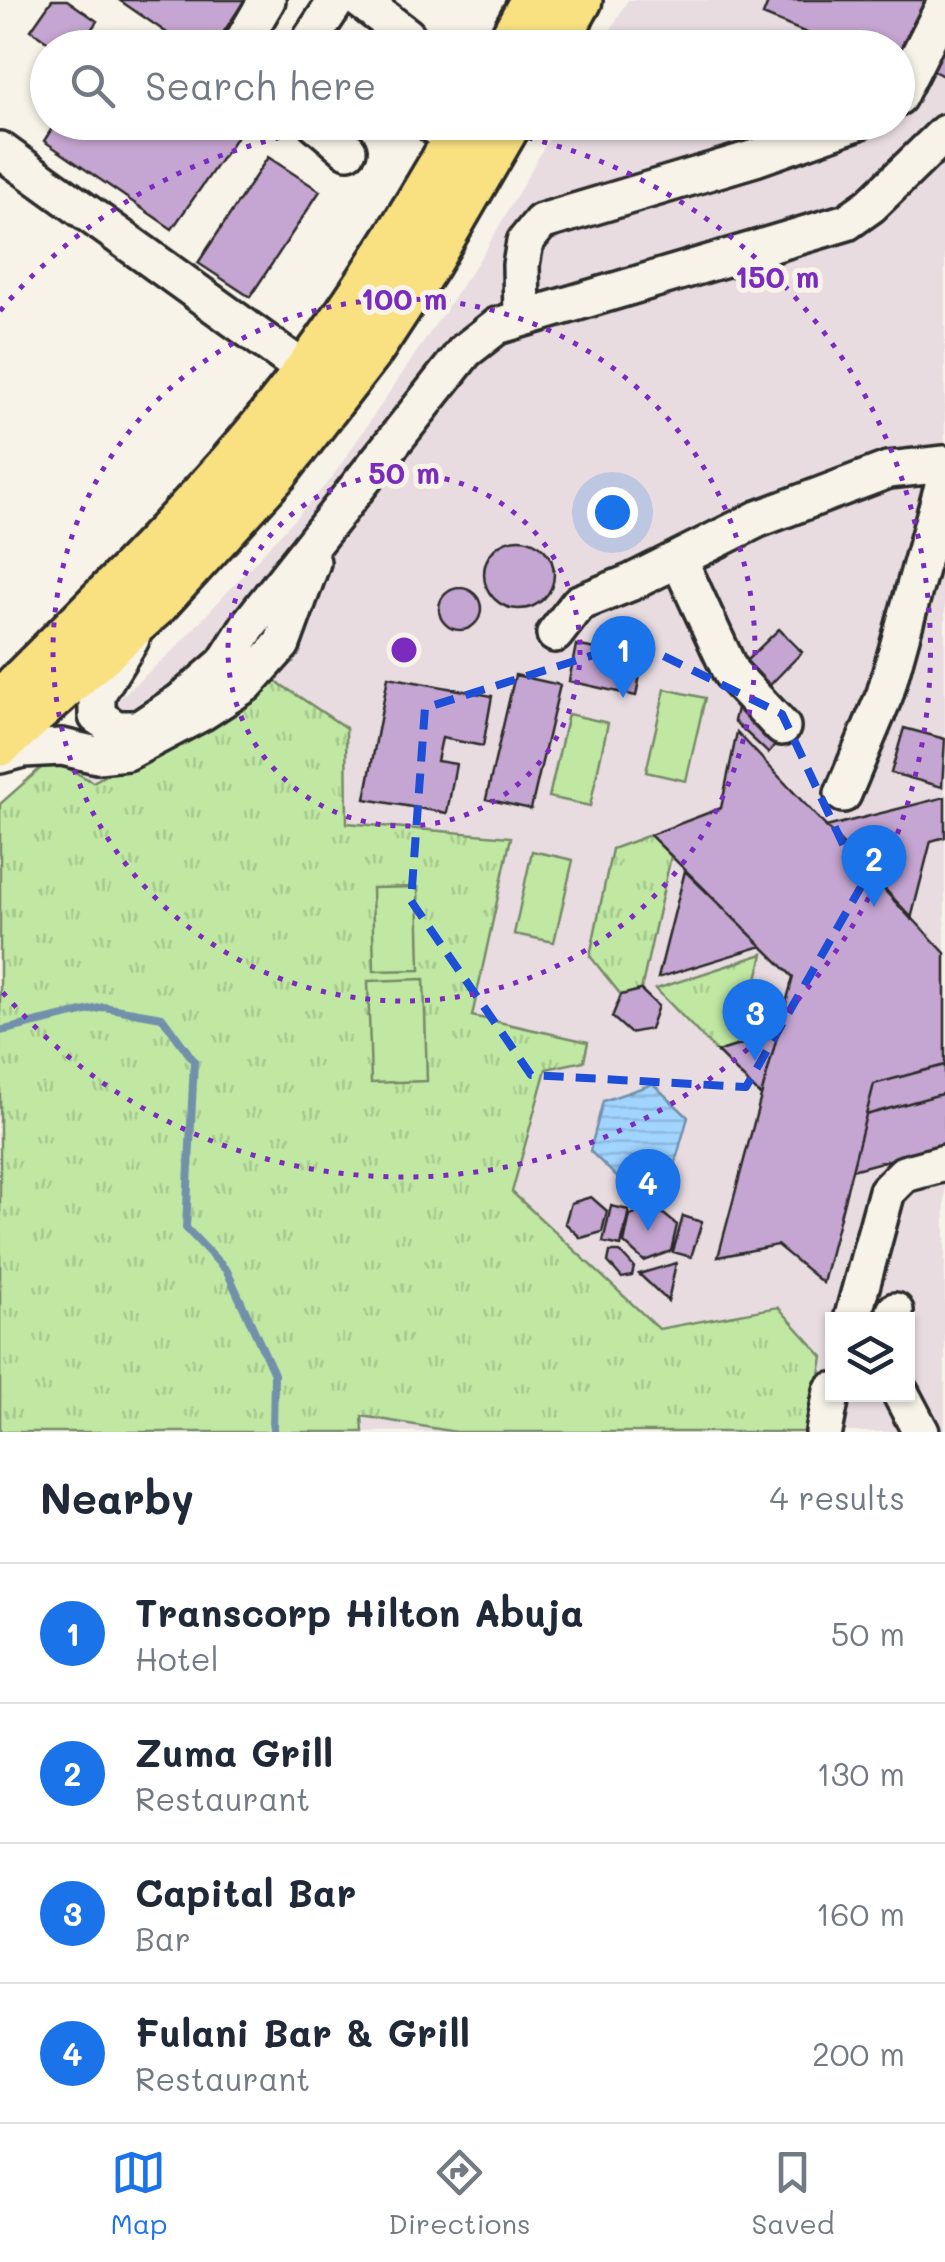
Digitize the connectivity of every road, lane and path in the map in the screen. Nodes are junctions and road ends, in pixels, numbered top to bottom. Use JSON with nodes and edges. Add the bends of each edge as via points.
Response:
{"nodes":[{"id":1,"x":267,"y":0,"type":"edge"},
{"id":2,"x":337,"y":0,"type":"edge"},
{"id":3,"x":360,"y":0,"type":"edge"},
{"id":4,"x":534,"y":0,"type":"edge"},
{"id":5,"x":579,"y":0,"type":"edge"},
{"id":6,"x":945,"y":4,"type":"edge"},
{"id":7,"x":250,"y":30,"type":"edge"},
{"id":8,"x":317,"y":30,"type":"edge"},
{"id":9,"x":399,"y":30,"type":"edge"},
{"id":10,"x":518,"y":30,"type":"edge"},
{"id":11,"x":562,"y":30,"type":"edge"},
{"id":12,"x":915,"y":63,"type":"edge"},
{"id":13,"x":945,"y":133,"type":"edge"},
{"id":14,"x":336,"y":140,"type":"edge"},
{"id":15,"x":443,"y":140,"type":"edge"},
{"id":16,"x":499,"y":140,"type":"edge"},
{"id":17,"x":806,"y":140,"type":"edge"},
{"id":18,"x":0,"y":150,"type":"edge"},
{"id":19,"x":348,"y":150,"type":"dead end"},
{"id":20,"x":522,"y":318,"type":"junction"},
{"id":21,"x":306,"y":371,"type":"junction"},
{"id":22,"x":945,"y":464,"type":"edge"},
{"id":23,"x":945,"y":479,"type":"edge"},
{"id":24,"x":323,"y":533,"type":"junction"},
{"id":25,"x":679,"y":560,"type":"junction"},
{"id":26,"x":154,"y":604,"type":"junction"},
{"id":27,"x":555,"y":634,"type":"dead end"},
{"id":28,"x":0,"y":704,"type":"edge"},
{"id":29,"x":782,"y":727,"type":"dead end"},
{"id":30,"x":0,"y":743,"type":"edge"},
{"id":31,"x":0,"y":755,"type":"edge"},
{"id":32,"x":844,"y":794,"type":"dead end"},
{"id":33,"x":945,"y":1163,"type":"edge"},
{"id":34,"x":872,"y":1312,"type":"edge"},
{"id":35,"x":830,"y":1402,"type":"edge"},
{"id":36,"x":905,"y":1402,"type":"edge"},
{"id":37,"x":824,"y":1432,"type":"edge"},
{"id":38,"x":921,"y":1432,"type":"edge"}],
"edges":[{"from":1,"to":7,"type":"lane"},
{"from":2,"to":8,"type":"lane"},
{"from":3,"to":9,"type":"lane"},
{"from":4,"to":10,"type":"main road"},
{"from":5,"to":11,"type":"main road"},
{"from":6,"to":12,"type":"lane"},
{"from":13,"to":20,"type":"lane","via":[[847,222]]},
{"from":14,"to":19,"type":"lane"},
{"from":15,"to":21,"type":"main road","via":[[342,322]]},
{"from":16,"to":26,"type":"main road","via":[[372,347],[276,470]]},
{"from":17,"to":20,"type":"lane","via":[[540,222],[525,242]]},
{"from":18,"to":21,"type":"lane"},
{"from":20,"to":24,"type":"lane","via":[[497,326],[465,351]]},
{"from":21,"to":28,"type":"main road","via":[[172,530]]},
{"from":22,"to":25,"type":"lane","via":[[849,482]]},
{"from":23,"to":32,"type":"lane","via":[[885,694]]},
{"from":24,"to":26,"type":"lane","via":[[224,664],[139,729],[116,730],[97,716],[97,694]]},
{"from":24,"to":31,"type":"lane","via":[[282,644],[246,684],[127,752],[96,755],[62,746]]},
{"from":25,"to":27,"type":"lane","via":[[579,603]]},
{"from":25,"to":29,"type":"lane","via":[[731,673]]},
{"from":26,"to":30,"type":"main road"},
{"from":33,"to":34,"type":"lane","via":[[904,1174],[887,1191]]},
{"from":35,"to":37,"type":"lane"},
{"from":36,"to":38,"type":"lane"}]}
